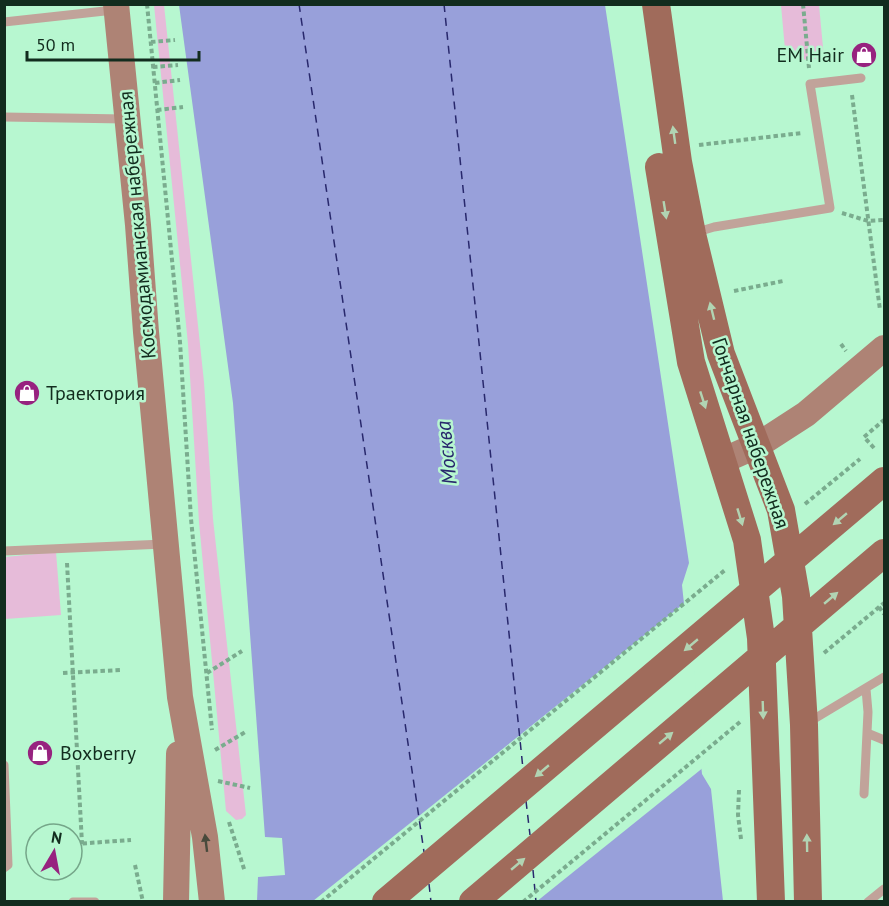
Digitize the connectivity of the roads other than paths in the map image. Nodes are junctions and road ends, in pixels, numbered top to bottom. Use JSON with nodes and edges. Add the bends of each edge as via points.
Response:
{"nodes":[{"id":1,"x":638,"y":4,"type":"edge"},
{"id":2,"x":656,"y":4,"type":"edge"},
{"id":3,"x":116,"y":7,"type":"edge"},
{"id":4,"x":4,"y":22,"type":"edge"},
{"id":5,"x":861,"y":78,"type":"dead end"},
{"id":6,"x":4,"y":117,"type":"edge"},
{"id":7,"x":127,"y":119,"type":"junction"},
{"id":8,"x":692,"y":234,"type":"junction"},
{"id":9,"x":885,"y":348,"type":"edge"},
{"id":10,"x":758,"y":445,"type":"junction"},
{"id":11,"x":722,"y":461,"type":"junction"},
{"id":12,"x":885,"y":482,"type":"edge"},
{"id":13,"x":166,"y":544,"type":"junction"},
{"id":14,"x":4,"y":551,"type":"edge"},
{"id":15,"x":885,"y":553,"type":"edge"},
{"id":16,"x":885,"y":677,"type":"edge"},
{"id":17,"x":866,"y":689,"type":"junction"},
{"id":18,"x":180,"y":697,"type":"junction"},
{"id":19,"x":804,"y":724,"type":"junction"},
{"id":20,"x":867,"y":733,"type":"junction"},
{"id":21,"x":885,"y":740,"type":"edge"},
{"id":22,"x":4,"y":765,"type":"edge"},
{"id":23,"x":864,"y":794,"type":"dead end"},
{"id":24,"x":4,"y":868,"type":"edge"},
{"id":25,"x":885,"y":889,"type":"edge"},
{"id":26,"x":73,"y":902,"type":"edge"},
{"id":27,"x":95,"y":902,"type":"edge"},
{"id":28,"x":176,"y":902,"type":"edge"},
{"id":29,"x":212,"y":902,"type":"edge"},
{"id":30,"x":386,"y":902,"type":"edge"},
{"id":31,"x":473,"y":902,"type":"edge"},
{"id":32,"x":771,"y":902,"type":"edge"},
{"id":33,"x":808,"y":902,"type":"edge"},
{"id":34,"x":868,"y":902,"type":"edge"}],
"edges":[{"from":1,"to":11,"type":"main road","name":"Гончарная набережная","one_way":true,"via":[[685,335]]},
{"from":8,"to":2,"type":"main road","name":"Гончарная набережная","one_way":true},
{"from":3,"to":4,"type":"lane"},
{"from":3,"to":7,"type":"main road","name":"Космодамианская набережная"},
{"from":5,"to":8,"type":"lane","via":[[810,84],[830,208]]},
{"from":6,"to":7,"type":"lane"},
{"from":7,"to":13,"type":"main road","name":"Космодамианская набережная"},
{"from":10,"to":8,"type":"main road","name":"Гончарная набережная","one_way":true,"via":[[722,354]]},
{"from":9,"to":10,"type":"main road","via":[[806,414]]},
{"from":10,"to":11,"type":"main road"},
{"from":10,"to":19,"type":"main road","name":"Гончарная набережная","via":[[781,510],[796,596]]},
{"from":11,"to":32,"type":"main road","name":"Гончарная набережная","one_way":true,"via":[[747,540],[760,638]]},
{"from":12,"to":30,"type":"main road","one_way":true},
{"from":13,"to":14,"type":"lane"},
{"from":13,"to":18,"type":"main road","name":"Космодамианская набережная"},
{"from":31,"to":15,"type":"main road","one_way":true},
{"from":16,"to":17,"type":"lane"},
{"from":17,"to":19,"type":"lane"},
{"from":17,"to":20,"type":"lane"},
{"from":18,"to":28,"type":"main road","name":"Космодамианская набережная"},
{"from":29,"to":18,"type":"main road","name":"Космодамианская набережная","one_way":true,"via":[[205,837]]},
{"from":33,"to":19,"type":"main road","name":"Гончарная набережная","one_way":true},
{"from":20,"to":21,"type":"lane"},
{"from":20,"to":23,"type":"lane"},
{"from":22,"to":24,"type":"lane","via":[[8,865]]},
{"from":25,"to":34,"type":"lane"},
{"from":26,"to":27,"type":"lane"}]}
